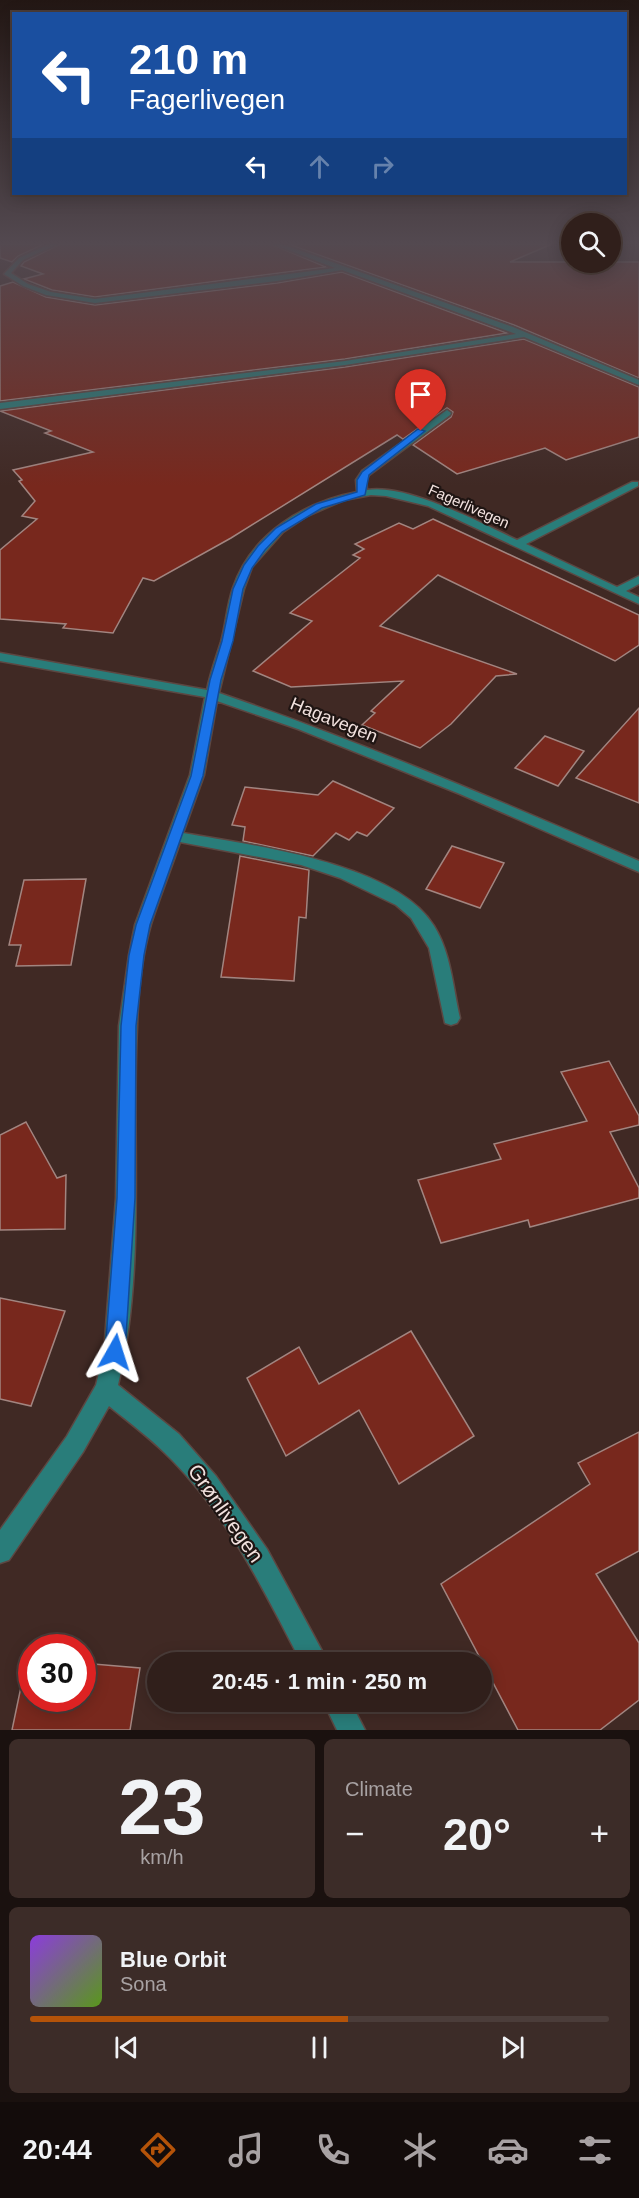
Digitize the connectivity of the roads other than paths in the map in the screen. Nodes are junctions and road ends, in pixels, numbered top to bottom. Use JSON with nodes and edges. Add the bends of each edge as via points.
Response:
{"nodes":[{"id":1,"x":497,"y":325,"type":"edge"},
{"id":2,"x":525,"y":335,"type":"junction"},
{"id":3,"x":639,"y":383,"type":"edge"},
{"id":4,"x":0,"y":406,"type":"edge"},
{"id":5,"x":447,"y":413,"type":"dead end"},
{"id":6,"x":635,"y":484,"type":"dead end"},
{"id":7,"x":362,"y":493,"type":"junction"},
{"id":8,"x":518,"y":544,"type":"junction"},
{"id":9,"x":639,"y":579,"type":"edge"},
{"id":10,"x":618,"y":591,"type":"junction"},
{"id":11,"x":639,"y":601,"type":"edge"},
{"id":12,"x":0,"y":657,"type":"edge"},
{"id":13,"x":213,"y":695,"type":"junction"},
{"id":14,"x":174,"y":836,"type":"junction"},
{"id":15,"x":639,"y":867,"type":"edge"},
{"id":16,"x":452,"y":1018,"type":"dead end"},
{"id":17,"x":106,"y":1389,"type":"junction"},
{"id":18,"x":0,"y":1551,"type":"edge"},
{"id":19,"x":310,"y":1652,"type":"edge"},
{"id":20,"x":342,"y":1712,"type":"edge"},
{"id":21,"x":351,"y":1730,"type":"edge"}],
"edges":[{"from":1,"to":2,"type":"street"},
{"from":2,"to":3,"type":"street"},
{"from":2,"to":4,"type":"street","via":[[345,363]]},
{"from":5,"to":7,"type":"street","via":[[365,473]]},
{"from":6,"to":8,"type":"street"},
{"from":7,"to":8,"type":"street","name":"Fagerlivegen","via":[[414,499]]},
{"from":7,"to":13,"type":"street","via":[[303,514],[261,548],[238,589]]},
{"from":8,"to":10,"type":"street","name":"Fagerlivegen"},
{"from":9,"to":10,"type":"street"},
{"from":10,"to":11,"type":"street","name":"Fagerlivegen"},
{"from":12,"to":13,"type":"street","name":"Hagavegen"},
{"from":13,"to":14,"type":"street","via":[[197,776]]},
{"from":13,"to":15,"type":"street","name":"Hagavegen","via":[[303,726],[465,791]]},
{"from":14,"to":16,"type":"street","via":[[303,860],[345,874],[402,901],[429,929]]},
{"from":14,"to":17,"type":"street","via":[[143,925],[137,955],[129,1026],[120,1303]]},
{"from":17,"to":18,"type":"street","via":[[75,1444]]},
{"from":17,"to":19,"type":"street","name":"Grønlivegen","via":[[188,1459],[230,1511]]},
{"from":20,"to":21,"type":"street"}]}
